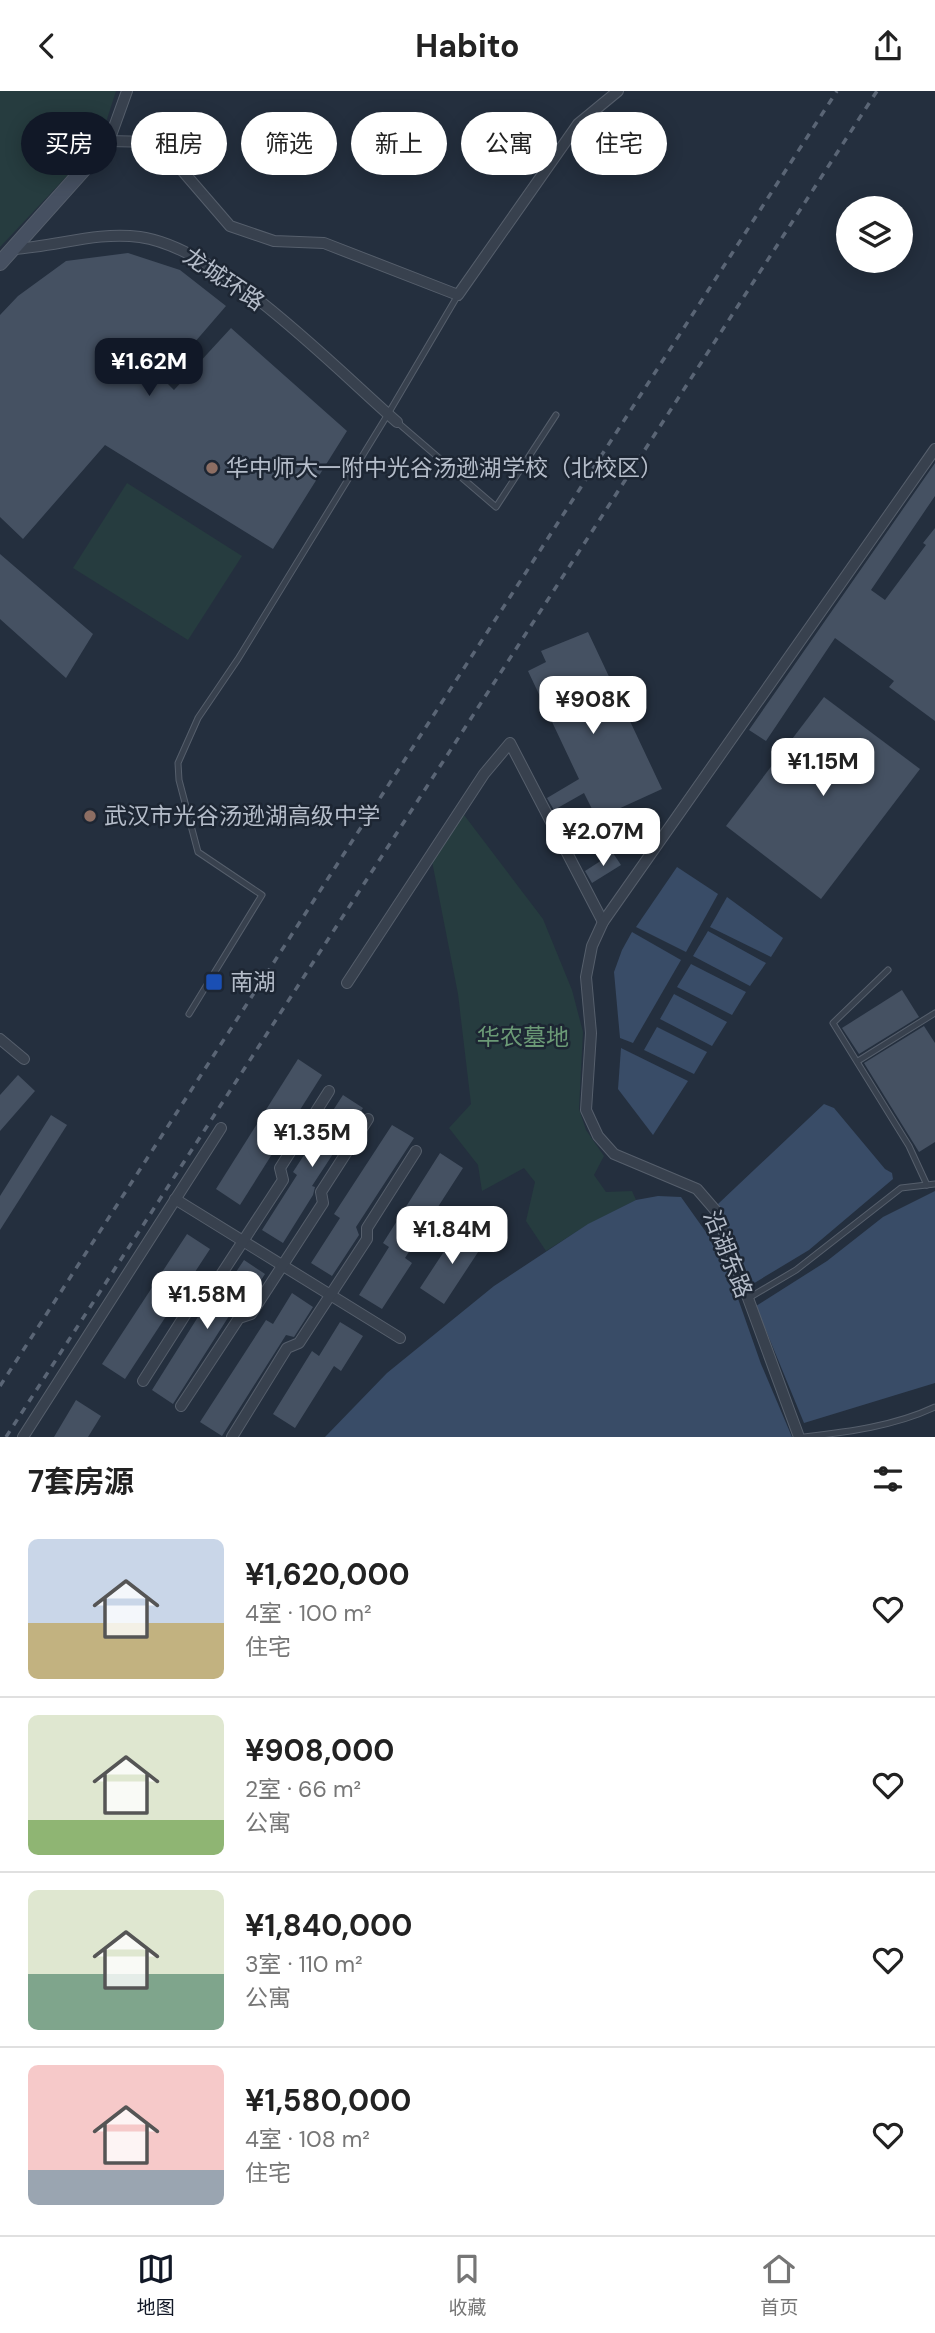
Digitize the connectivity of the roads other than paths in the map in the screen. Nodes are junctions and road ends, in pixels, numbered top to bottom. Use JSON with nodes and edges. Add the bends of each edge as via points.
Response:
{"nodes":[{"id":1,"x":127,"y":91,"type":"edge"},
{"id":2,"x":618,"y":91,"type":"edge"},
{"id":3,"x":117,"y":119,"type":"edge"},
{"id":4,"x":117,"y":141,"type":"edge"},
{"id":5,"x":79,"y":175,"type":"edge"},
{"id":6,"x":13,"y":249,"type":"junction"},
{"id":7,"x":0,"y":264,"type":"edge"},
{"id":8,"x":458,"y":295,"type":"junction"},
{"id":9,"x":556,"y":415,"type":"dead end"},
{"id":10,"x":392,"y":418,"type":"junction"},
{"id":11,"x":935,"y":449,"type":"edge"},
{"id":12,"x":603,"y":922,"type":"junction"},
{"id":13,"x":888,"y":970,"type":"dead end"},
{"id":14,"x":346,"y":983,"type":"dead end"},
{"id":15,"x":935,"y":1013,"type":"edge"},
{"id":16,"x":190,"y":1014,"type":"dead end"},
{"id":17,"x":0,"y":1039,"type":"edge"},
{"id":18,"x":23,"y":1059,"type":"dead end"},
{"id":19,"x":858,"y":1061,"type":"junction"},
{"id":20,"x":329,"y":1091,"type":"dead end"},
{"id":21,"x":368,"y":1119,"type":"dead end"},
{"id":22,"x":221,"y":1128,"type":"dead end"},
{"id":23,"x":416,"y":1151,"type":"dead end"},
{"id":24,"x":935,"y":1184,"type":"edge"},
{"id":25,"x":926,"y":1185,"type":"junction"},
{"id":26,"x":175,"y":1199,"type":"junction"},
{"id":27,"x":243,"y":1241,"type":"junction"},
{"id":28,"x":282,"y":1265,"type":"junction"},
{"id":29,"x":331,"y":1295,"type":"junction"},
{"id":30,"x":747,"y":1299,"type":"junction"},
{"id":31,"x":400,"y":1338,"type":"dead end"},
{"id":32,"x":143,"y":1381,"type":"dead end"},
{"id":33,"x":181,"y":1406,"type":"dead end"},
{"id":34,"x":935,"y":1407,"type":"edge"},
{"id":35,"x":23,"y":1437,"type":"edge"},
{"id":36,"x":232,"y":1437,"type":"edge"},
{"id":37,"x":801,"y":1437,"type":"edge"}],
"edges":[{"from":1,"to":3,"type":"street"},
{"from":2,"to":8,"type":"street","via":[[578,124]]},
{"from":4,"to":8,"type":"street","via":[[152,142],[174,160],[230,226],[274,241],[324,243]]},
{"from":5,"to":6,"type":"street"},
{"from":6,"to":7,"type":"street"},
{"from":6,"to":10,"type":"street","name":"龙城环路","via":[[115,235],[159,240],[188,251],[267,307]]},
{"from":8,"to":10,"type":"lane"},
{"from":9,"to":10,"type":"lane","via":[[496,507]]},
{"from":10,"to":16,"type":"lane","via":[[198,718],[178,763],[198,852],[262,895]]},
{"from":11,"to":12,"type":"street","name":"沿湖东路"},
{"from":12,"to":14,"type":"street","via":[[510,743],[484,774]]},
{"from":12,"to":30,"type":"street","name":"沿湖东路","via":[[586,977],[591,1033],[586,1111],[598,1136],[614,1154],[697,1189],[716,1211]]},
{"from":13,"to":19,"type":"lane","via":[[833,1023]]},
{"from":15,"to":19,"type":"lane"},
{"from":17,"to":18,"type":"street"},
{"from":19,"to":25,"type":"lane","via":[[909,1146]]},
{"from":20,"to":27,"type":"street","via":[[280,1168],[282,1180]]},
{"from":21,"to":28,"type":"street"},
{"from":22,"to":26,"type":"street"},
{"from":23,"to":29,"type":"street","via":[[366,1228],[367,1239]]},
{"from":24,"to":25,"type":"lane"},
{"from":25,"to":30,"type":"lane","via":[[901,1188],[796,1270]]},
{"from":26,"to":27,"type":"street"},
{"from":26,"to":35,"type":"street"},
{"from":27,"to":28,"type":"street"},
{"from":27,"to":32,"type":"street","via":[[215,1284],[201,1290]]},
{"from":28,"to":29,"type":"street"},
{"from":28,"to":33,"type":"street","via":[[251,1314],[239,1318]]},
{"from":29,"to":31,"type":"street"},
{"from":29,"to":36,"type":"street","via":[[299,1343],[286,1348]]},
{"from":30,"to":37,"type":"street","name":"沿湖东路"},
{"from":34,"to":37,"type":"lane","via":[[850,1432]]}]}
